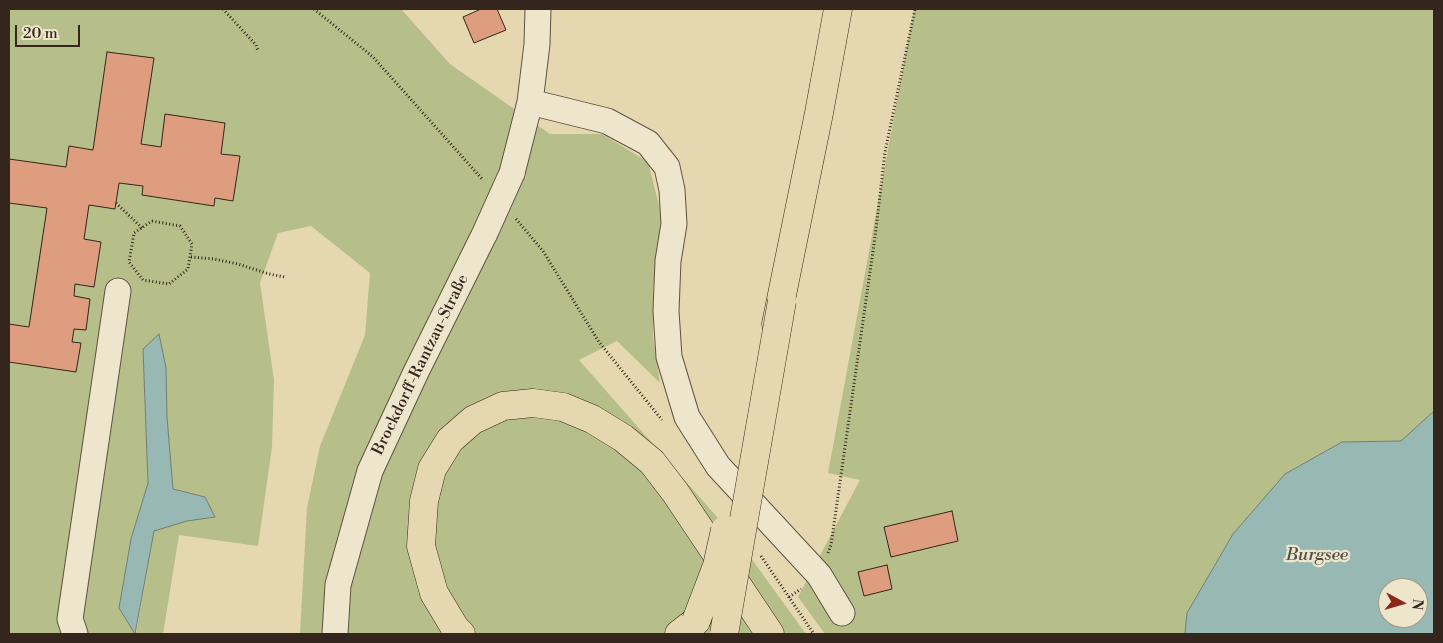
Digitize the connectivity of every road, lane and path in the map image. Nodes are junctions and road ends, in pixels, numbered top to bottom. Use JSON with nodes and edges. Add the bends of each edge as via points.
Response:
{"nodes":[{"id":1,"x":222,"y":9,"type":"edge"},
{"id":2,"x":314,"y":9,"type":"edge"},
{"id":3,"x":538,"y":9,"type":"edge"},
{"id":4,"x":838,"y":9,"type":"edge"},
{"id":5,"x":851,"y":9,"type":"edge"},
{"id":6,"x":915,"y":9,"type":"edge"},
{"id":7,"x":258,"y":51,"type":"dead end"},
{"id":8,"x":530,"y":102,"type":"junction"},
{"id":9,"x":487,"y":184,"type":"dead end"},
{"id":10,"x":116,"y":204,"type":"dead end"},
{"id":11,"x":512,"y":214,"type":"dead end"},
{"id":12,"x":142,"y":228,"type":"junction"},
{"id":13,"x":191,"y":256,"type":"junction"},
{"id":14,"x":285,"y":277,"type":"dead end"},
{"id":15,"x":118,"y":291,"type":"dead end"},
{"id":16,"x":789,"y":302,"type":"junction"},
{"id":17,"x":666,"y":424,"type":"dead end"},
{"id":18,"x":819,"y":575,"type":"junction"},
{"id":19,"x":842,"y":613,"type":"dead end"},
{"id":20,"x":688,"y":627,"type":"edge"},
{"id":21,"x":75,"y":634,"type":"edge"},
{"id":22,"x":335,"y":634,"type":"edge"},
{"id":23,"x":460,"y":634,"type":"edge"},
{"id":24,"x":724,"y":634,"type":"edge"},
{"id":25,"x":742,"y":634,"type":"edge"},
{"id":26,"x":770,"y":634,"type":"edge"}],
"edges":[{"from":1,"to":7,"type":"path"},
{"from":2,"to":9,"type":"path","via":[[373,57]]},
{"from":3,"to":8,"type":"street","name":"Brockdorff-Rantzau-Straße"},
{"from":4,"to":16,"type":"highway"},
{"from":5,"to":16,"type":"highway"},
{"from":6,"to":18,"type":"path","via":[[885,152],[831,545]]},
{"from":8,"to":18,"type":"street","via":[[607,121],[648,143],[667,168],[674,224],[666,312],[669,357],[687,417],[718,466]]},
{"from":8,"to":22,"type":"street","name":"Brockdorff-Rantzau-Straße","bridge":true,"via":[[512,173],[370,471],[338,585]]},
{"from":10,"to":12,"type":"path"},
{"from":11,"to":17,"type":"path","via":[[543,251],[599,342]]},
{"from":12,"to":13,"type":"path","via":[[152,221],[180,226],[192,244]]},
{"from":12,"to":13,"type":"path","via":[[134,234],[129,262],[143,280],[168,284],[188,269]]},
{"from":13,"to":14,"type":"path"},
{"from":15,"to":21,"type":"street","via":[[70,619]]},
{"from":16,"to":20,"type":"highway","bridge":true,"via":[[717,566]]},
{"from":16,"to":24,"type":"highway","bridge":true},
{"from":16,"to":25,"type":"highway"},
{"from":18,"to":19,"type":"street"},
{"from":23,"to":26,"type":"highway","via":[[434,594],[421,546],[424,501],[432,469],[450,440],[473,420],[503,406],[533,403],[563,406],[592,419],[623,438],[652,462]]}]}
